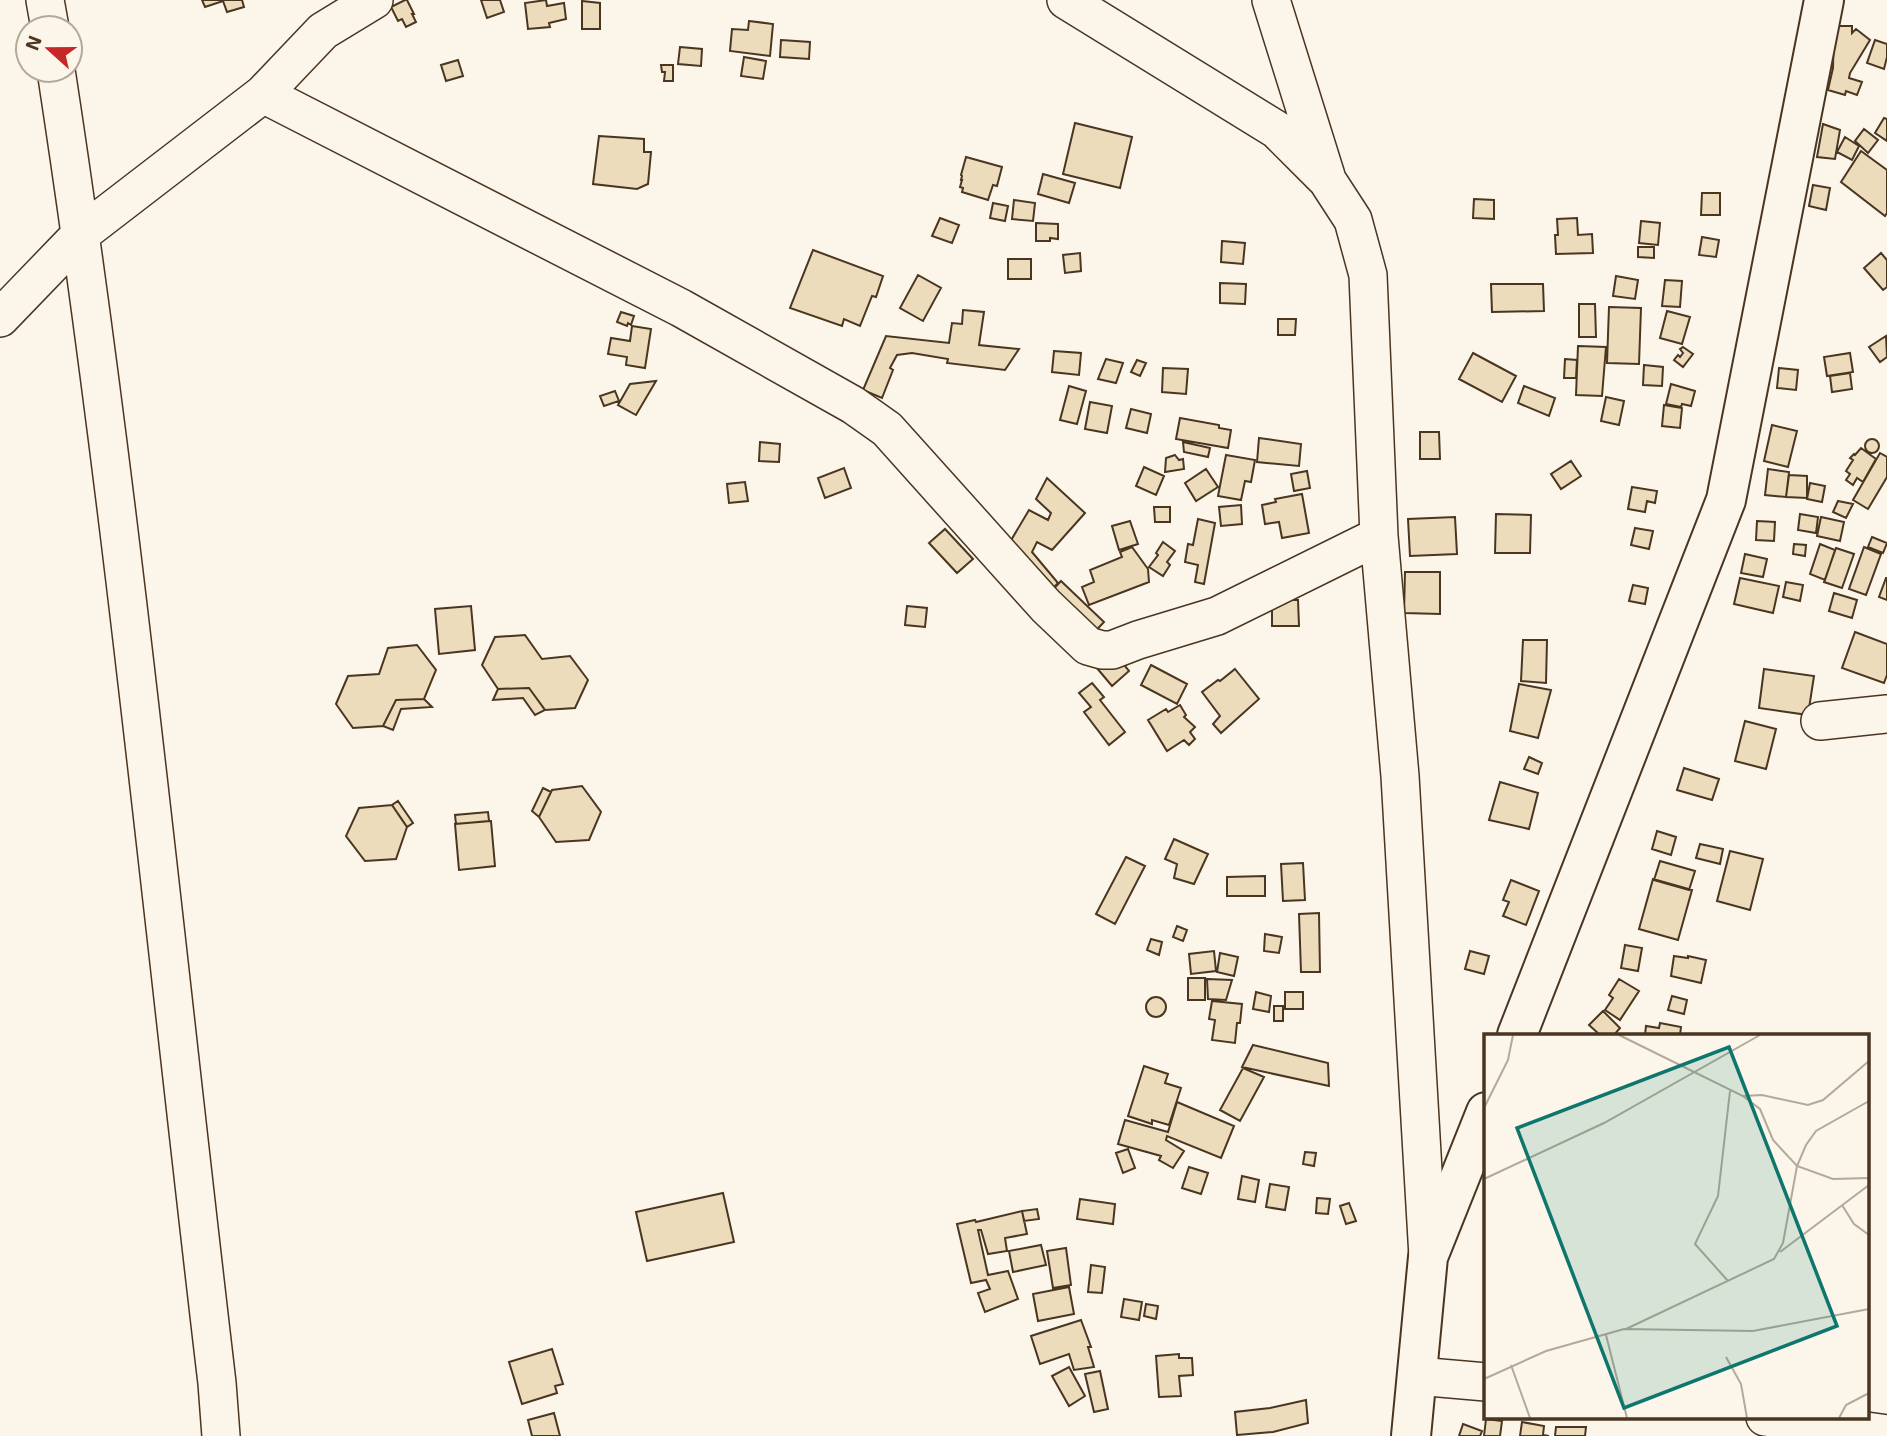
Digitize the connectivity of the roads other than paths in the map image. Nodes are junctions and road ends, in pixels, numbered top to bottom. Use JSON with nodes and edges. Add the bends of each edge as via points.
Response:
{"nodes":[{"id":1,"x":374,"y":0,"type":"edge"},
{"id":2,"x":1066,"y":0,"type":"edge"},
{"id":3,"x":1271,"y":0,"type":"edge"},
{"id":4,"x":1824,"y":0,"type":"edge"},
{"id":5,"x":327,"y":15,"type":"edge"},
{"id":6,"x":58,"y":84,"type":"edge"},
{"id":7,"x":263,"y":93,"type":"junction"},
{"id":8,"x":1327,"y":180,"type":"junction"},
{"id":9,"x":81,"y":234,"type":"junction"},
{"id":10,"x":0,"y":318,"type":"edge"},
{"id":11,"x":1379,"y":536,"type":"junction"},
{"id":12,"x":1887,"y":714,"type":"edge"},
{"id":13,"x":1820,"y":721,"type":"dead end"},
{"id":14,"x":1517,"y":1034,"type":"edge"},
{"id":15,"x":1484,"y":1117,"type":"edge"},
{"id":16,"x":1428,"y":1257,"type":"junction"},
{"id":17,"x":1417,"y":1376,"type":"junction"},
{"id":18,"x":1484,"y":1382,"type":"edge"},
{"id":19,"x":1772,"y":1418,"type":"edge"},
{"id":20,"x":1887,"y":1434,"type":"edge"},
{"id":21,"x":220,"y":1436,"type":"edge"},
{"id":22,"x":1411,"y":1436,"type":"edge"}],
"edges":[{"from":1,"to":5,"type":"street"},
{"from":2,"to":8,"type":"street","via":[[1277,130]]},
{"from":3,"to":8,"type":"street"},
{"from":4,"to":14,"type":"main road","via":[[1726,500]]},
{"from":5,"to":7,"type":"street"},
{"from":6,"to":9,"type":"street"},
{"from":7,"to":9,"type":"street"},
{"from":7,"to":11,"type":"street","via":[[681,308],[853,405],[887,429],[1046,606],[1088,646],[1112,650],[1217,616]]},
{"from":8,"to":11,"type":"street","via":[[1353,220],[1368,275]]},
{"from":9,"to":10,"type":"street"},
{"from":9,"to":21,"type":"street","via":[[163,895],[218,1383]]},
{"from":11,"to":16,"type":"street","via":[[1400,776]]},
{"from":12,"to":13,"type":"street"},
{"from":15,"to":16,"type":"main road"},
{"from":16,"to":17,"type":"main road"},
{"from":17,"to":18,"type":"street"},
{"from":17,"to":22,"type":"main road"},
{"from":19,"to":20,"type":"street"}]}
